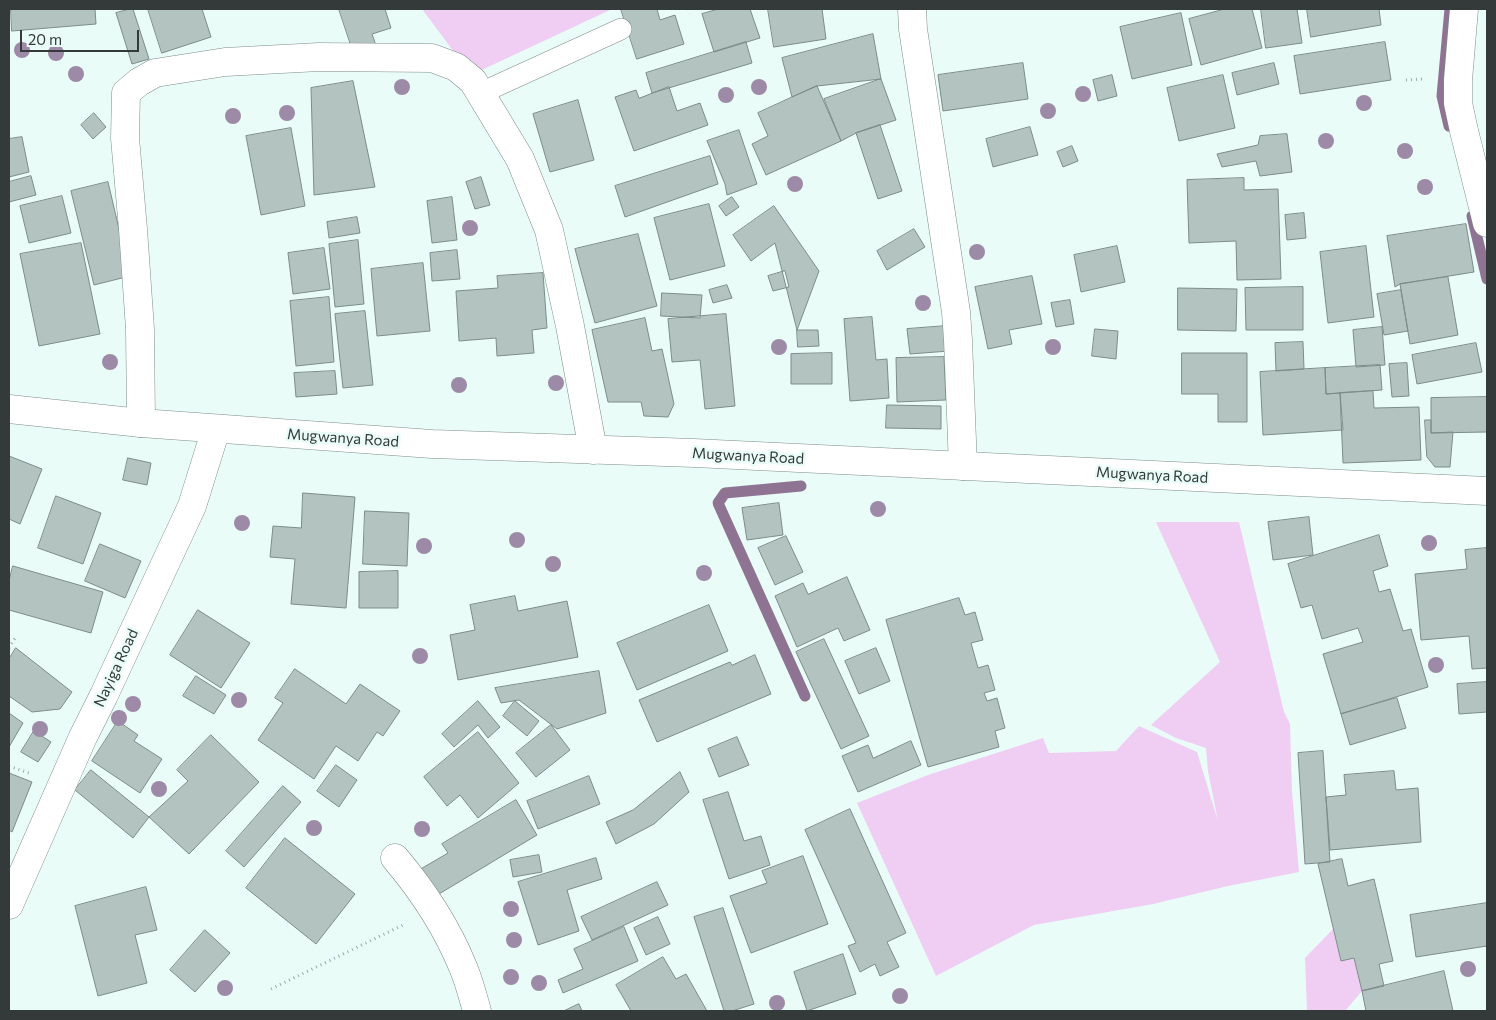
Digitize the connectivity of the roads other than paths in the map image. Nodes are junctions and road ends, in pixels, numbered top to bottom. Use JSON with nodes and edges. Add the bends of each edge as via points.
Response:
{"nodes":[{"id":1,"x":912,"y":9,"type":"edge"},
{"id":2,"x":1464,"y":9,"type":"edge"},
{"id":3,"x":621,"y":29,"type":"dead end"},
{"id":4,"x":482,"y":93,"type":"junction"},
{"id":5,"x":1487,"y":222,"type":"edge"},
{"id":6,"x":9,"y":409,"type":"edge"},
{"id":7,"x":141,"y":424,"type":"junction"},
{"id":8,"x":216,"y":429,"type":"junction"},
{"id":9,"x":592,"y":450,"type":"junction"},
{"id":10,"x":963,"y":466,"type":"junction"},
{"id":11,"x":1487,"y":491,"type":"edge"},
{"id":12,"x":396,"y":858,"type":"dead end"},
{"id":13,"x":9,"y":905,"type":"edge"},
{"id":14,"x":477,"y":1011,"type":"edge"}],
"edges":[{"from":1,"to":10,"type":"street","via":[[956,312]]},
{"from":2,"to":5,"type":"street","via":[[1458,102]]},
{"from":3,"to":4,"type":"lane"},
{"from":4,"to":7,"type":"street","via":[[456,67],[432,58],[319,57],[225,62],[155,73],[126,93],[125,138],[140,328]]},
{"from":4,"to":9,"type":"street","via":[[520,159],[548,230],[570,326]]},
{"from":6,"to":7,"type":"street","name":"Mugwanya Road"},
{"from":7,"to":8,"type":"street","name":"Mugwanya Road"},
{"from":8,"to":9,"type":"street","name":"Mugwanya Road","via":[[432,444]]},
{"from":8,"to":13,"type":"street","name":"Nayiga Road","via":[[192,506],[83,737]]},
{"from":9,"to":10,"type":"street","name":"Mugwanya Road"},
{"from":10,"to":11,"type":"street","name":"Mugwanya Road"},
{"from":12,"to":14,"type":"street","via":[[433,910],[454,947]]}]}
